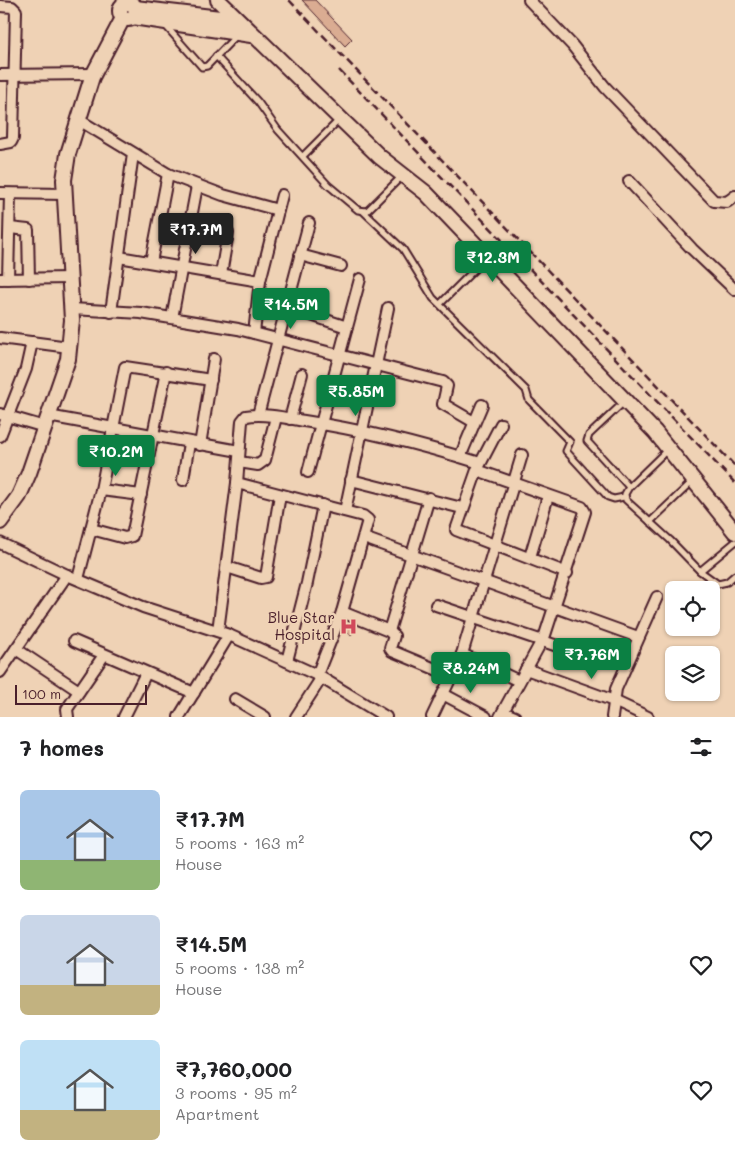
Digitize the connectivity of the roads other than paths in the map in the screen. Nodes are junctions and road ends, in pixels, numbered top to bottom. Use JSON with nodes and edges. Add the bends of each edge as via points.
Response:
{"nodes":[{"id":1,"x":218,"y":0,"type":"edge"},
{"id":2,"x":529,"y":0,"type":"edge"},
{"id":3,"x":0,"y":6,"type":"edge"},
{"id":4,"x":128,"y":8,"type":"edge"},
{"id":5,"x":162,"y":22,"type":"junction"},
{"id":6,"x":242,"y":29,"type":"junction"},
{"id":7,"x":216,"y":56,"type":"junction"},
{"id":8,"x":94,"y":74,"type":"junction"},
{"id":9,"x":0,"y":75,"type":"edge"},
{"id":10,"x":16,"y":75,"type":"junction"},
{"id":11,"x":340,"y":119,"type":"junction"},
{"id":12,"x":79,"y":120,"type":"junction"},
{"id":13,"x":0,"y":144,"type":"edge"},
{"id":14,"x":133,"y":154,"type":"junction"},
{"id":15,"x":303,"y":156,"type":"junction"},
{"id":16,"x":168,"y":174,"type":"junction"},
{"id":17,"x":403,"y":175,"type":"junction"},
{"id":18,"x":629,"y":181,"type":"dead end"},
{"id":19,"x":196,"y":186,"type":"junction"},
{"id":20,"x":5,"y":194,"type":"edge"},
{"id":21,"x":65,"y":194,"type":"junction"},
{"id":22,"x":282,"y":195,"type":"dead end"},
{"id":23,"x":735,"y":196,"type":"edge"},
{"id":24,"x":278,"y":210,"type":"junction"},
{"id":25,"x":364,"y":212,"type":"junction"},
{"id":26,"x":309,"y":223,"type":"dead end"},
{"id":27,"x":10,"y":228,"type":"junction"},
{"id":28,"x":228,"y":233,"type":"dead end"},
{"id":29,"x":300,"y":255,"type":"junction"},
{"id":30,"x":119,"y":257,"type":"junction"},
{"id":31,"x":487,"y":257,"type":"junction"},
{"id":32,"x":151,"y":262,"type":"junction"},
{"id":33,"x":341,"y":266,"type":"dead end"},
{"id":34,"x":181,"y":267,"type":"junction"},
{"id":35,"x":220,"y":274,"type":"junction"},
{"id":36,"x":71,"y":278,"type":"junction"},
{"id":37,"x":4,"y":279,"type":"edge"},
{"id":38,"x":29,"y":279,"type":"junction"},
{"id":39,"x":360,"y":279,"type":"dead end"},
{"id":40,"x":260,"y":281,"type":"junction"},
{"id":41,"x":735,"y":290,"type":"edge"},
{"id":42,"x":258,"y":301,"type":"junction"},
{"id":43,"x":440,"y":304,"type":"junction"},
{"id":44,"x":287,"y":307,"type":"junction"},
{"id":45,"x":388,"y":308,"type":"dead end"},
{"id":46,"x":72,"y":309,"type":"junction"},
{"id":47,"x":111,"y":312,"type":"junction"},
{"id":48,"x":172,"y":318,"type":"junction"},
{"id":49,"x":347,"y":327,"type":"junction"},
{"id":50,"x":254,"y":333,"type":"junction"},
{"id":51,"x":0,"y":338,"type":"edge"},
{"id":52,"x":278,"y":339,"type":"junction"},
{"id":53,"x":32,"y":342,"type":"junction"},
{"id":54,"x":69,"y":347,"type":"junction"},
{"id":55,"x":340,"y":355,"type":"junction"},
{"id":56,"x":214,"y":359,"type":"dead end"},
{"id":57,"x":376,"y":365,"type":"junction"},
{"id":58,"x":166,"y":372,"type":"junction"},
{"id":59,"x":302,"y":374,"type":"dead end"},
{"id":60,"x":211,"y":380,"type":"junction"},
{"id":61,"x":626,"y":401,"type":"junction"},
{"id":62,"x":482,"y":405,"type":"dead end"},
{"id":63,"x":4,"y":415,"type":"edge"},
{"id":64,"x":258,"y":415,"type":"junction"},
{"id":65,"x":276,"y":417,"type":"junction"},
{"id":66,"x":290,"y":419,"type":"junction"},
{"id":67,"x":46,"y":421,"type":"junction"},
{"id":68,"x":474,"y":422,"type":"junction"},
{"id":69,"x":321,"y":424,"type":"junction"},
{"id":70,"x":501,"y":424,"type":"dead end"},
{"id":71,"x":112,"y":428,"type":"junction"},
{"id":72,"x":363,"y":432,"type":"junction"},
{"id":73,"x":0,"y":436,"type":"edge"},
{"id":74,"x":152,"y":436,"type":"junction"},
{"id":75,"x":189,"y":443,"type":"junction"},
{"id":76,"x":200,"y":445,"type":"junction"},
{"id":77,"x":668,"y":448,"type":"junction"},
{"id":78,"x":239,"y":451,"type":"junction"},
{"id":79,"x":522,"y":455,"type":"dead end"},
{"id":80,"x":460,"y":457,"type":"junction"},
{"id":81,"x":239,"y":462,"type":"junction"},
{"id":82,"x":478,"y":467,"type":"junction"},
{"id":83,"x":308,"y":472,"type":"dead end"},
{"id":84,"x":183,"y":480,"type":"dead end"},
{"id":85,"x":351,"y":480,"type":"junction"},
{"id":86,"x":694,"y":480,"type":"junction"},
{"id":87,"x":237,"y":483,"type":"junction"},
{"id":88,"x":512,"y":483,"type":"junction"},
{"id":89,"x":629,"y":487,"type":"junction"},
{"id":90,"x":101,"y":490,"type":"junction"},
{"id":91,"x":280,"y":494,"type":"junction"},
{"id":92,"x":141,"y":495,"type":"junction"},
{"id":93,"x":548,"y":496,"type":"junction"},
{"id":94,"x":624,"y":497,"type":"junction"},
{"id":95,"x":429,"y":498,"type":"junction"},
{"id":96,"x":323,"y":505,"type":"junction"},
{"id":97,"x":462,"y":508,"type":"junction"},
{"id":98,"x":345,"y":511,"type":"junction"},
{"id":99,"x":0,"y":522,"type":"edge"},
{"id":100,"x":650,"y":522,"type":"junction"},
{"id":101,"x":91,"y":529,"type":"junction"},
{"id":102,"x":735,"y":532,"type":"edge"},
{"id":103,"x":364,"y":538,"type":"junction"},
{"id":104,"x":735,"y":542,"type":"edge"},
{"id":105,"x":0,"y":543,"type":"edge"},
{"id":106,"x":496,"y":545,"type":"junction"},
{"id":107,"x":411,"y":554,"type":"junction"},
{"id":108,"x":530,"y":557,"type":"junction"},
{"id":109,"x":227,"y":567,"type":"junction"},
{"id":110,"x":700,"y":571,"type":"junction"},
{"id":111,"x":567,"y":573,"type":"junction"},
{"id":112,"x":67,"y":575,"type":"junction"},
{"id":113,"x":735,"y":575,"type":"edge"},
{"id":114,"x":78,"y":579,"type":"junction"},
{"id":115,"x":484,"y":580,"type":"junction"},
{"id":116,"x":657,"y":597,"type":"dead end"},
{"id":117,"x":436,"y":605,"type":"dead end"},
{"id":118,"x":555,"y":606,"type":"junction"},
{"id":119,"x":342,"y":612,"type":"junction"},
{"id":120,"x":474,"y":616,"type":"junction"},
{"id":121,"x":218,"y":630,"type":"junction"},
{"id":122,"x":389,"y":631,"type":"junction"},
{"id":123,"x":229,"y":635,"type":"junction"},
{"id":124,"x":638,"y":636,"type":"junction"},
{"id":125,"x":542,"y":640,"type":"junction"},
{"id":126,"x":74,"y":642,"type":"dead end"},
{"id":127,"x":16,"y":649,"type":"junction"},
{"id":128,"x":104,"y":654,"type":"junction"},
{"id":129,"x":462,"y":654,"type":"junction"},
{"id":130,"x":590,"y":658,"type":"dead end"},
{"id":131,"x":287,"y":661,"type":"junction"},
{"id":132,"x":526,"y":669,"type":"junction"},
{"id":133,"x":0,"y":672,"type":"edge"},
{"id":134,"x":146,"y":673,"type":"junction"},
{"id":135,"x":319,"y":676,"type":"junction"},
{"id":136,"x":452,"y":676,"type":"junction"},
{"id":137,"x":519,"y":681,"type":"junction"},
{"id":138,"x":80,"y":691,"type":"junction"},
{"id":139,"x":194,"y":693,"type":"junction"},
{"id":140,"x":443,"y":694,"type":"junction"},
{"id":141,"x":235,"y":698,"type":"dead end"},
{"id":142,"x":614,"y":701,"type":"junction"},
{"id":143,"x":502,"y":715,"type":"edge"},
{"id":144,"x":182,"y":716,"type":"edge"},
{"id":145,"x":68,"y":717,"type":"edge"},
{"id":146,"x":124,"y":717,"type":"edge"},
{"id":147,"x":265,"y":717,"type":"edge"},
{"id":148,"x":296,"y":717,"type":"edge"},
{"id":149,"x":386,"y":717,"type":"edge"},
{"id":150,"x":432,"y":717,"type":"edge"},
{"id":151,"x":486,"y":717,"type":"edge"},
{"id":152,"x":515,"y":717,"type":"edge"},
{"id":153,"x":612,"y":717,"type":"edge"},
{"id":154,"x":648,"y":717,"type":"edge"}],
"edges":[{"from":1,"to":6,"type":"street"},
{"from":2,"to":23,"type":"street","via":[[579,53],[605,87],[714,201],[727,202]]},
{"from":3,"to":10,"type":"street","via":[[12,7],[16,11]]},
{"from":4,"to":5,"type":"street"},
{"from":4,"to":6,"type":"street"},
{"from":4,"to":8,"type":"street"},
{"from":5,"to":6,"type":"street"},
{"from":5,"to":7,"type":"lane","via":[[198,65],[207,66]]},
{"from":6,"to":7,"type":"lane"},
{"from":6,"to":11,"type":"street"},
{"from":7,"to":15,"type":"lane"},
{"from":8,"to":10,"type":"street"},
{"from":8,"to":12,"type":"street"},
{"from":9,"to":10,"type":"street"},
{"from":10,"to":13,"type":"street","via":[[13,138],[11,142]]},
{"from":11,"to":15,"type":"lane"},
{"from":11,"to":17,"type":"street"},
{"from":12,"to":14,"type":"street"},
{"from":12,"to":21,"type":"street","via":[[68,154]]},
{"from":14,"to":16,"type":"street"},
{"from":14,"to":30,"type":"street"},
{"from":15,"to":25,"type":"lane","via":[[342,198]]},
{"from":16,"to":19,"type":"street"},
{"from":16,"to":32,"type":"street"},
{"from":17,"to":25,"type":"lane"},
{"from":17,"to":31,"type":"street","via":[[426,193]]},
{"from":18,"to":41,"type":"street"},
{"from":19,"to":24,"type":"street"},
{"from":19,"to":34,"type":"street"},
{"from":20,"to":21,"type":"street"},
{"from":20,"to":27,"type":"street"},
{"from":21,"to":36,"type":"street"},
{"from":22,"to":24,"type":"street"},
{"from":24,"to":40,"type":"street"},
{"from":25,"to":43,"type":"lane","via":[[403,249],[422,282]]},
{"from":26,"to":29,"type":"street"},
{"from":27,"to":37,"type":"street"},
{"from":27,"to":38,"type":"street","via":[[28,230]]},
{"from":28,"to":35,"type":"street"},
{"from":29,"to":33,"type":"street"},
{"from":29,"to":44,"type":"street"},
{"from":30,"to":32,"type":"street"},
{"from":30,"to":47,"type":"street"},
{"from":31,"to":43,"type":"lane"},
{"from":31,"to":61,"type":"street"},
{"from":32,"to":34,"type":"street"},
{"from":34,"to":35,"type":"street"},
{"from":34,"to":48,"type":"street"},
{"from":35,"to":40,"type":"street"},
{"from":36,"to":38,"type":"street"},
{"from":36,"to":46,"type":"street"},
{"from":37,"to":38,"type":"street"},
{"from":39,"to":49,"type":"street"},
{"from":40,"to":42,"type":"street"},
{"from":42,"to":44,"type":"street"},
{"from":42,"to":50,"type":"street"},
{"from":43,"to":94,"type":"lane","via":[[526,390],[529,400],[570,442],[566,451],[608,497]]},
{"from":44,"to":49,"type":"street"},
{"from":44,"to":52,"type":"street"},
{"from":45,"to":57,"type":"street"},
{"from":46,"to":47,"type":"street"},
{"from":46,"to":54,"type":"street"},
{"from":47,"to":48,"type":"street"},
{"from":48,"to":50,"type":"street"},
{"from":49,"to":55,"type":"street"},
{"from":50,"to":52,"type":"street"},
{"from":51,"to":53,"type":"street"},
{"from":52,"to":55,"type":"street"},
{"from":52,"to":64,"type":"street"},
{"from":53,"to":54,"type":"street"},
{"from":53,"to":63,"type":"street","via":[[26,369]]},
{"from":54,"to":67,"type":"street","via":[[68,360]]},
{"from":55,"to":57,"type":"street"},
{"from":55,"to":69,"type":"street"},
{"from":56,"to":60,"type":"street"},
{"from":57,"to":68,"type":"street","via":[[445,383],[443,404]]},
{"from":57,"to":72,"type":"street"},
{"from":58,"to":60,"type":"street"},
{"from":58,"to":71,"type":"street","via":[[125,366]]},
{"from":58,"to":74,"type":"street"},
{"from":59,"to":66,"type":"street"},
{"from":60,"to":76,"type":"street"},
{"from":61,"to":77,"type":"street"},
{"from":61,"to":89,"type":"lane","via":[[589,435],[587,441]]},
{"from":62,"to":68,"type":"street"},
{"from":63,"to":67,"type":"street"},
{"from":63,"to":73,"type":"street"},
{"from":64,"to":65,"type":"street"},
{"from":64,"to":78,"type":"street","via":[[244,418]]},
{"from":65,"to":66,"type":"street"},
{"from":65,"to":81,"type":"street","via":[[265,460],[258,465]]},
{"from":66,"to":69,"type":"street"},
{"from":67,"to":71,"type":"street"},
{"from":67,"to":99,"type":"street","via":[[19,496]]},
{"from":68,"to":80,"type":"street"},
{"from":69,"to":72,"type":"street"},
{"from":69,"to":83,"type":"street"},
{"from":70,"to":82,"type":"street"},
{"from":71,"to":74,"type":"street"},
{"from":71,"to":90,"type":"street"},
{"from":72,"to":80,"type":"street"},
{"from":72,"to":85,"type":"street"},
{"from":74,"to":75,"type":"street"},
{"from":74,"to":92,"type":"street"},
{"from":75,"to":76,"type":"street"},
{"from":75,"to":84,"type":"street"},
{"from":76,"to":78,"type":"street"},
{"from":77,"to":86,"type":"street"},
{"from":77,"to":89,"type":"lane"},
{"from":78,"to":81,"type":"street"},
{"from":79,"to":88,"type":"street"},
{"from":80,"to":82,"type":"street"},
{"from":81,"to":87,"type":"street"},
{"from":82,"to":88,"type":"street"},
{"from":82,"to":97,"type":"street"},
{"from":85,"to":95,"type":"street"},
{"from":85,"to":98,"type":"street"},
{"from":86,"to":100,"type":"lane"},
{"from":86,"to":102,"type":"street"},
{"from":87,"to":91,"type":"street"},
{"from":87,"to":109,"type":"street"},
{"from":88,"to":93,"type":"street"},
{"from":88,"to":106,"type":"street"},
{"from":89,"to":94,"type":"lane"},
{"from":90,"to":92,"type":"street"},
{"from":90,"to":101,"type":"street"},
{"from":91,"to":96,"type":"street"},
{"from":91,"to":109,"type":"street","via":[[266,577]]},
{"from":92,"to":101,"type":"street","via":[[131,537]]},
{"from":93,"to":108,"type":"street"},
{"from":93,"to":111,"type":"street","via":[[585,510]]},
{"from":94,"to":100,"type":"lane"},
{"from":95,"to":97,"type":"street"},
{"from":95,"to":107,"type":"street"},
{"from":96,"to":98,"type":"street"},
{"from":96,"to":131,"type":"street"},
{"from":97,"to":106,"type":"street","via":[[456,530]]},
{"from":98,"to":103,"type":"street","via":[[366,518],[368,526]]},
{"from":100,"to":110,"type":"lane"},
{"from":101,"to":114,"type":"street"},
{"from":103,"to":107,"type":"street"},
{"from":103,"to":119,"type":"street"},
{"from":104,"to":110,"type":"lane"},
{"from":105,"to":112,"type":"street"},
{"from":106,"to":108,"type":"street"},
{"from":106,"to":115,"type":"street"},
{"from":107,"to":115,"type":"street"},
{"from":107,"to":122,"type":"street"},
{"from":108,"to":111,"type":"street"},
{"from":109,"to":121,"type":"street"},
{"from":110,"to":113,"type":"lane","via":[[718,584]]},
{"from":111,"to":118,"type":"street"},
{"from":112,"to":114,"type":"street"},
{"from":112,"to":127,"type":"street"},
{"from":114,"to":121,"type":"street","via":[[143,607]]},
{"from":115,"to":118,"type":"street"},
{"from":115,"to":120,"type":"street"},
{"from":116,"to":124,"type":"street"},
{"from":117,"to":120,"type":"street"},
{"from":118,"to":124,"type":"street"},
{"from":118,"to":125,"type":"street"},
{"from":119,"to":122,"type":"street"},
{"from":119,"to":135,"type":"street"},
{"from":120,"to":125,"type":"street"},
{"from":120,"to":129,"type":"street"},
{"from":121,"to":123,"type":"street"},
{"from":122,"to":136,"type":"street","via":[[394,636],[392,651]]},
{"from":123,"to":131,"type":"street"},
{"from":123,"to":139,"type":"street"},
{"from":124,"to":142,"type":"street"},
{"from":125,"to":130,"type":"street"},
{"from":125,"to":132,"type":"street"},
{"from":126,"to":128,"type":"street"},
{"from":127,"to":133,"type":"street"},
{"from":127,"to":138,"type":"street"},
{"from":128,"to":134,"type":"street"},
{"from":128,"to":138,"type":"street"},
{"from":129,"to":136,"type":"street"},
{"from":129,"to":137,"type":"street"},
{"from":131,"to":135,"type":"street"},
{"from":132,"to":137,"type":"street"},
{"from":132,"to":142,"type":"street"},
{"from":134,"to":139,"type":"street"},
{"from":134,"to":146,"type":"street"},
{"from":135,"to":148,"type":"street"},
{"from":135,"to":149,"type":"street"},
{"from":136,"to":140,"type":"street"},
{"from":137,"to":143,"type":"street"},
{"from":138,"to":145,"type":"street","via":[[66,711]]},
{"from":139,"to":144,"type":"street"},
{"from":140,"to":150,"type":"street"},
{"from":140,"to":151,"type":"street"},
{"from":141,"to":147,"type":"street"},
{"from":142,"to":153,"type":"street"},
{"from":142,"to":154,"type":"street"},
{"from":143,"to":152,"type":"street"}]}
